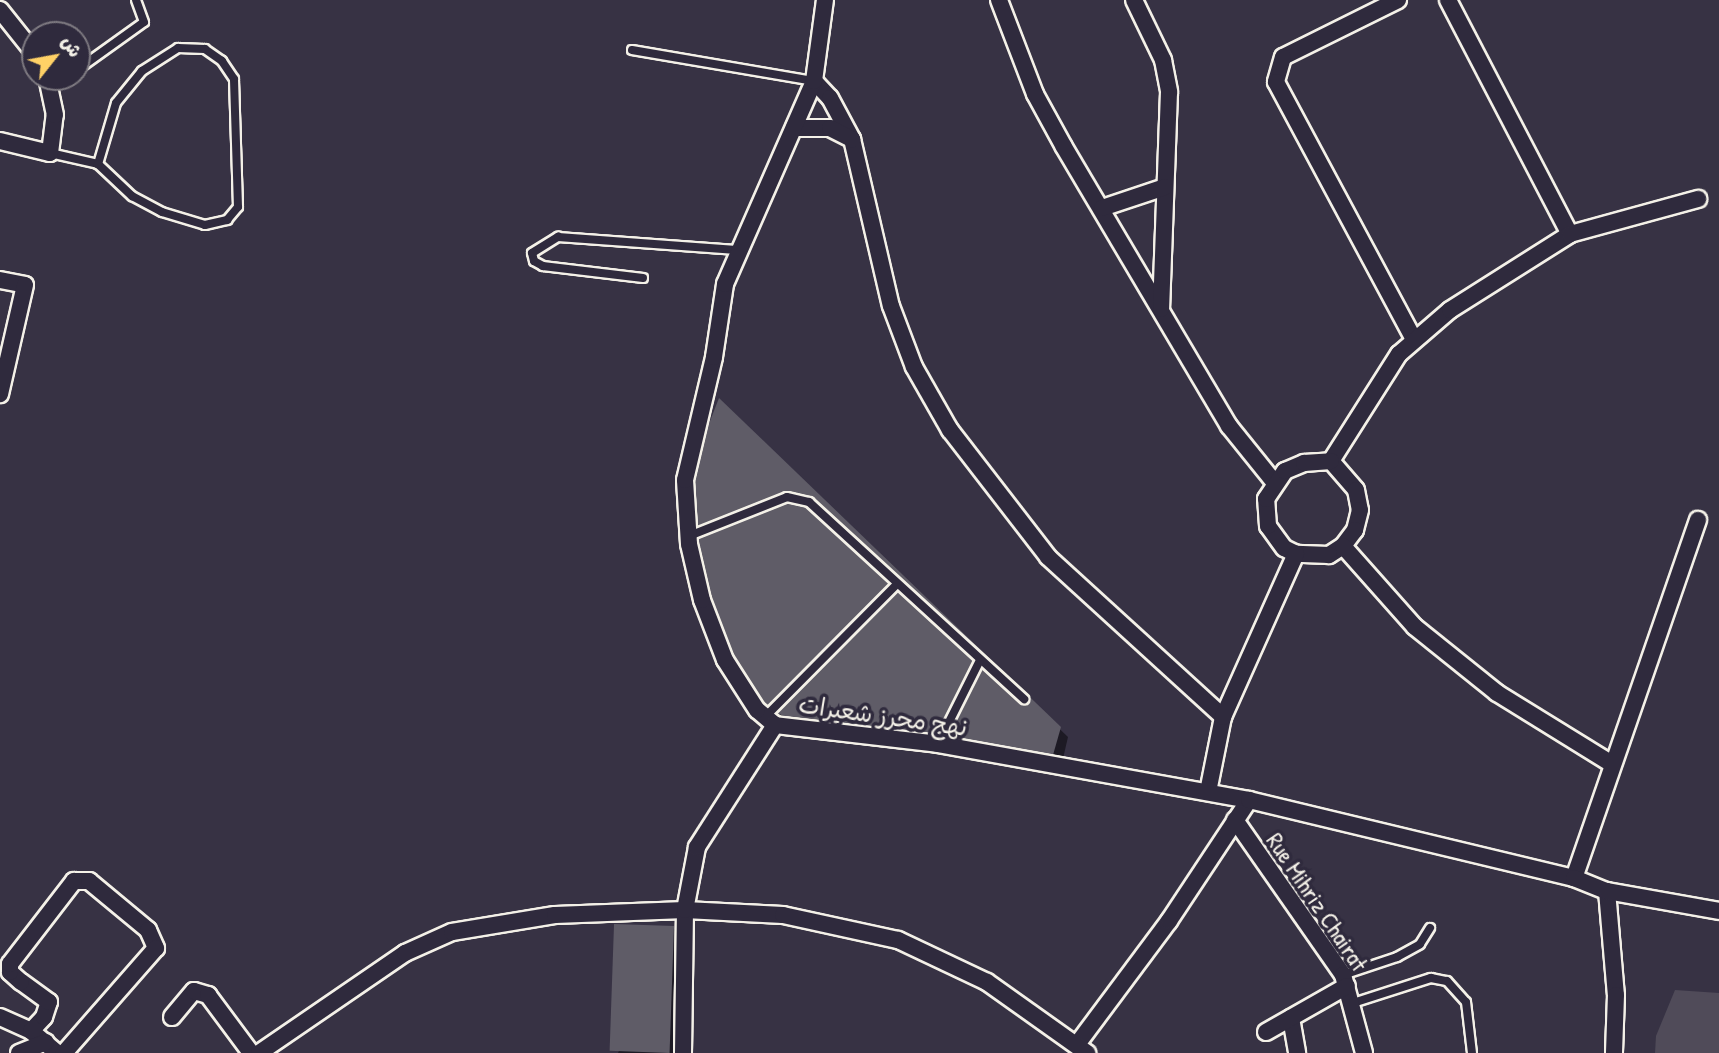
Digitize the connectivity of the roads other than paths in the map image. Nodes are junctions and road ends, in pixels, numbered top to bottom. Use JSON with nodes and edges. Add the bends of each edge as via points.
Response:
{"nodes":[{"id":1,"x":136,"y":0,"type":"edge"},
{"id":2,"x":824,"y":0,"type":"edge"},
{"id":3,"x":999,"y":0,"type":"edge"},
{"id":4,"x":1134,"y":0,"type":"edge"},
{"id":5,"x":1398,"y":0,"type":"edge"},
{"id":6,"x":1448,"y":0,"type":"edge"},
{"id":7,"x":0,"y":10,"type":"edge"},
{"id":8,"x":21,"y":36,"type":"edge"},
{"id":9,"x":632,"y":50,"type":"dead end"},
{"id":10,"x":91,"y":60,"type":"edge"},
{"id":11,"x":814,"y":81,"type":"junction"},
{"id":12,"x":51,"y":91,"type":"edge"},
{"id":13,"x":794,"y":128,"type":"junction"},
{"id":14,"x":852,"y":139,"type":"junction"},
{"id":15,"x":0,"y":141,"type":"edge"},
{"id":16,"x":50,"y":153,"type":"junction"},
{"id":17,"x":98,"y":164,"type":"junction"},
{"id":18,"x":1166,"y":187,"type":"junction"},
{"id":19,"x":1698,"y":199,"type":"dead end"},
{"id":20,"x":1102,"y":208,"type":"junction"},
{"id":21,"x":1570,"y":233,"type":"junction"},
{"id":22,"x":737,"y":250,"type":"junction"},
{"id":23,"x":643,"y":278,"type":"dead end"},
{"id":24,"x":0,"y":280,"type":"edge"},
{"id":25,"x":1161,"y":310,"type":"junction"},
{"id":26,"x":1413,"y":337,"type":"junction"},
{"id":27,"x":0,"y":394,"type":"edge"},
{"id":28,"x":1331,"y":461,"type":"junction"},
{"id":29,"x":1274,"y":482,"type":"junction"},
{"id":30,"x":1699,"y":520,"type":"dead end"},
{"id":31,"x":688,"y":536,"type":"junction"},
{"id":32,"x":1343,"y":547,"type":"junction"},
{"id":33,"x":1296,"y":554,"type":"junction"},
{"id":34,"x":896,"y":585,"type":"junction"},
{"id":35,"x":979,"y":662,"type":"junction"},
{"id":36,"x":1024,"y":699,"type":"dead end"},
{"id":37,"x":1223,"y":718,"type":"junction"},
{"id":38,"x":770,"y":721,"type":"junction"},
{"id":39,"x":938,"y":744,"type":"junction"},
{"id":40,"x":1612,"y":764,"type":"junction"},
{"id":41,"x":1208,"y":792,"type":"junction"},
{"id":42,"x":1249,"y":800,"type":"junction"},
{"id":43,"x":1235,"y":820,"type":"junction"},
{"id":44,"x":1574,"y":878,"type":"junction"},
{"id":45,"x":1607,"y":891,"type":"junction"},
{"id":46,"x":685,"y":910,"type":"junction"},
{"id":47,"x":1719,"y":911,"type":"edge"},
{"id":48,"x":1430,"y":928,"type":"dead end"},
{"id":49,"x":1345,"y":981,"type":"junction"},
{"id":50,"x":1353,"y":1003,"type":"junction"},
{"id":51,"x":0,"y":1017,"type":"edge"},
{"id":52,"x":172,"y":1017,"type":"dead end"},
{"id":53,"x":1290,"y":1018,"type":"junction"},
{"id":54,"x":31,"y":1031,"type":"junction"},
{"id":55,"x":1266,"y":1032,"type":"dead end"},
{"id":56,"x":52,"y":1047,"type":"edge"},
{"id":57,"x":1082,"y":1048,"type":"edge"},
{"id":58,"x":19,"y":1053,"type":"edge"},
{"id":59,"x":64,"y":1053,"type":"edge"},
{"id":60,"x":251,"y":1053,"type":"edge"},
{"id":61,"x":259,"y":1053,"type":"edge"},
{"id":62,"x":683,"y":1053,"type":"edge"},
{"id":63,"x":1297,"y":1053,"type":"edge"},
{"id":64,"x":1364,"y":1053,"type":"edge"},
{"id":65,"x":1472,"y":1053,"type":"edge"},
{"id":66,"x":1614,"y":1053,"type":"edge"}],
"edges":[{"from":1,"to":10,"type":"lane","via":[[144,22]]},
{"from":2,"to":11,"type":"street"},
{"from":3,"to":20,"type":"street","via":[[1035,94]]},
{"from":4,"to":18,"type":"street","via":[[1163,60],[1169,92]]},
{"from":5,"to":26,"type":"street","via":[[1283,57],[1276,82]]},
{"from":6,"to":21,"type":"street"},
{"from":7,"to":8,"type":"street"},
{"from":9,"to":11,"type":"lane"},
{"from":11,"to":13,"type":"street"},
{"from":11,"to":14,"type":"street","via":[[830,98]]},
{"from":12,"to":16,"type":"street","via":[[55,115]]},
{"from":13,"to":14,"type":"street","via":[[830,128]]},
{"from":13,"to":22,"type":"street"},
{"from":14,"to":37,"type":"street","via":[[891,306],[914,367],[950,430],[1048,557]]},
{"from":15,"to":16,"type":"street"},
{"from":16,"to":17,"type":"lane"},
{"from":17,"to":17,"type":"lane","via":[[116,103],[142,71],[178,48],[205,49],[222,61],[234,79],[238,182],[238,207],[227,220],[205,225],[162,212],[132,196]]},
{"from":18,"to":20,"type":"street"},
{"from":18,"to":25,"type":"street"},
{"from":19,"to":21,"type":"street"},
{"from":20,"to":25,"type":"street"},
{"from":21,"to":26,"type":"street"},
{"from":22,"to":23,"type":"lane","via":[[558,237],[532,253],[534,261],[543,266]]},
{"from":22,"to":31,"type":"street","via":[[720,306],[714,357],[685,480]]},
{"from":24,"to":27,"type":"street","via":[[25,285]]},
{"from":25,"to":29,"type":"street","via":[[1229,426]]},
{"from":26,"to":28,"type":"street"},
{"from":28,"to":29,"type":"street","via":[[1304,463]]},
{"from":28,"to":32,"type":"street","via":[[1356,490],[1360,510],[1355,530]]},
{"from":29,"to":33,"type":"street","via":[[1266,499],[1268,526],[1284,548]]},
{"from":30,"to":40,"type":"street"},
{"from":31,"to":34,"type":"lane","via":[[787,498],[809,502],[848,533]]},
{"from":31,"to":38,"type":"street","via":[[702,600],[725,660]]},
{"from":32,"to":33,"type":"street","via":[[1321,556]]},
{"from":32,"to":40,"type":"street","via":[[1415,627],[1497,693]]},
{"from":33,"to":37,"type":"street"},
{"from":34,"to":35,"type":"lane"},
{"from":34,"to":38,"type":"lane"},
{"from":35,"to":36,"type":"lane"},
{"from":35,"to":39,"type":"lane"},
{"from":37,"to":41,"type":"street"},
{"from":38,"to":39,"type":"street","name":"نهج محرز شعيرات"},
{"from":38,"to":46,"type":"street","name":"نهج محرز شعيرات","via":[[697,847]]},
{"from":39,"to":41,"type":"street","name":"نهج محرز شعيرات"},
{"from":40,"to":44,"type":"street"},
{"from":41,"to":42,"type":"street","name":"نهج محرز شعيرات"},
{"from":42,"to":43,"type":"street"},
{"from":42,"to":44,"type":"street","name":"نهج محرز شعيرات"},
{"from":43,"to":49,"type":"street","name":"Rue Mihriz Chairat"},
{"from":43,"to":57,"type":"street"},
{"from":44,"to":45,"type":"street","name":"نهج محرز شعيرات"},
{"from":45,"to":47,"type":"street","name":"نهج محرز شعيرات"},
{"from":45,"to":66,"type":"street","via":[[1616,995]]},
{"from":46,"to":57,"type":"street","via":[[783,915],[898,940],[988,982]]},
{"from":46,"to":61,"type":"street","via":[[555,915],[452,932],[405,953]]},
{"from":46,"to":62,"type":"street","name":"نهج محرز شعيرات"},
{"from":48,"to":49,"type":"lane","via":[[1420,944]]},
{"from":49,"to":50,"type":"street","name":"Rue Mihriz Chairat"},
{"from":49,"to":53,"type":"street"},
{"from":50,"to":64,"type":"street","name":"Rue Mihriz Chairat"},
{"from":50,"to":65,"type":"lane","via":[[1431,978],[1447,981],[1466,1002]]},
{"from":51,"to":54,"type":"street"},
{"from":52,"to":60,"type":"street","via":[[194,991],[208,995]]},
{"from":53,"to":55,"type":"street"},
{"from":53,"to":63,"type":"street"},
{"from":54,"to":56,"type":"street"},
{"from":54,"to":59,"type":"street","via":[[44,1017],[49,1002],[10,972],[10,964],[74,881],[89,881],[148,930],[156,948]]},
{"from":56,"to":58,"type":"street"}]}
